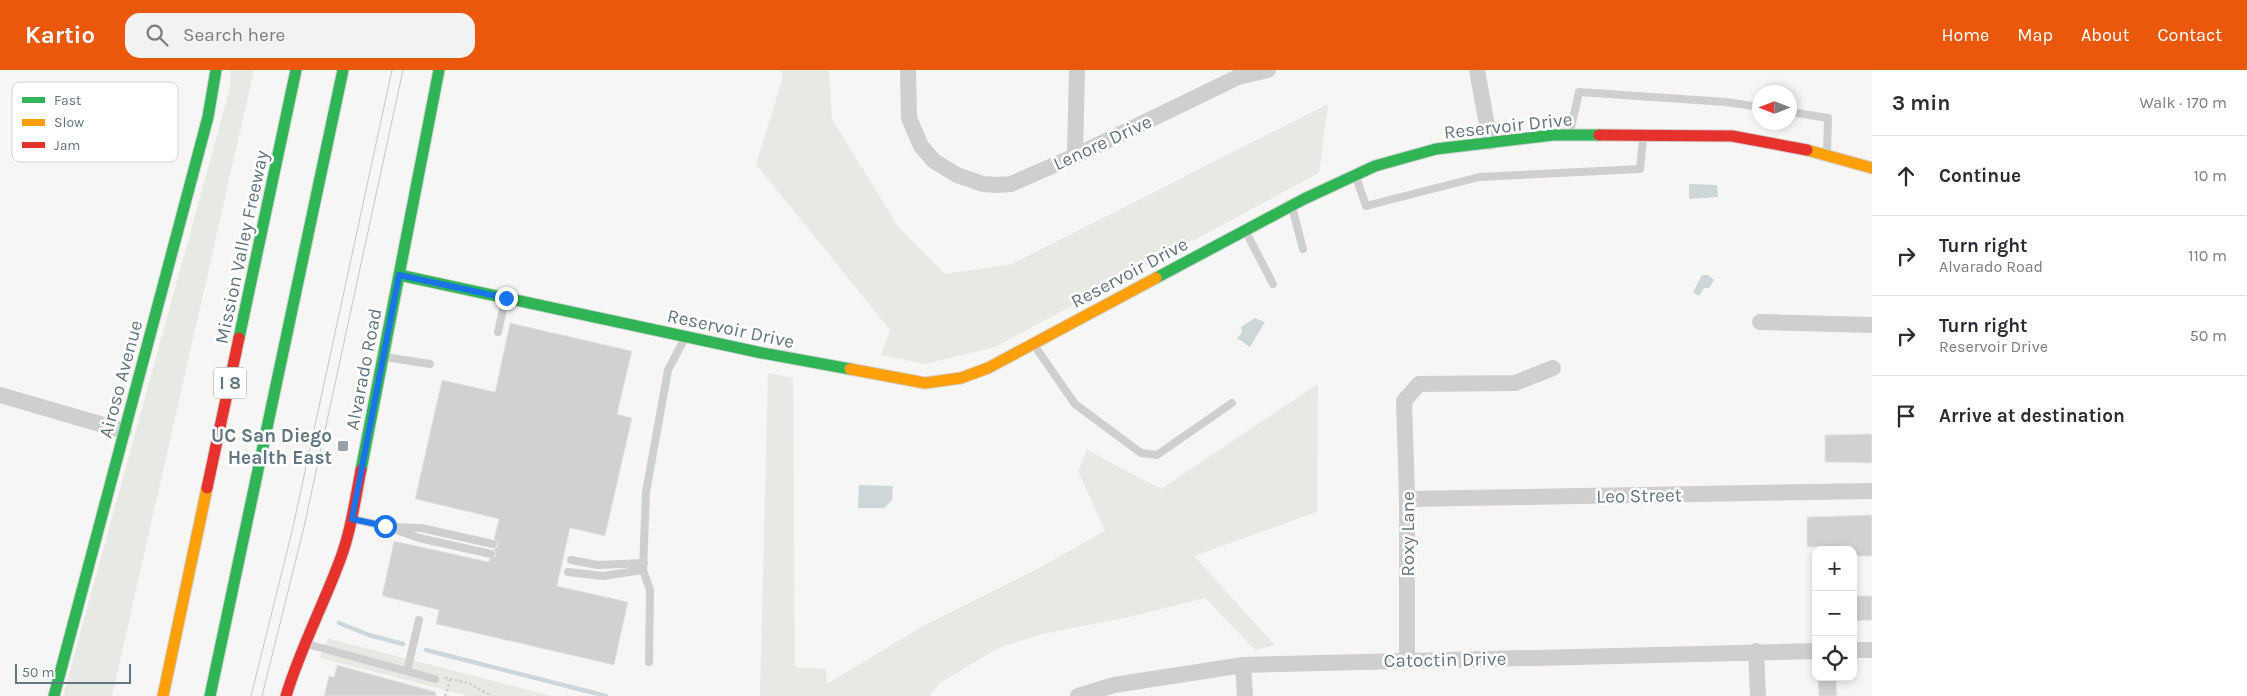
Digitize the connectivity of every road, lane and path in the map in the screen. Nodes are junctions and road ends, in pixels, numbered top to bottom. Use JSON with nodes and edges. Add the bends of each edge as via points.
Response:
{"nodes":[{"id":1,"x":216,"y":70,"type":"edge"},
{"id":2,"x":296,"y":70,"type":"edge"},
{"id":3,"x":343,"y":70,"type":"edge"},
{"id":4,"x":439,"y":70,"type":"edge"},
{"id":5,"x":908,"y":70,"type":"edge"},
{"id":6,"x":1077,"y":70,"type":"edge"},
{"id":7,"x":1268,"y":70,"type":"edge"},
{"id":8,"x":1477,"y":70,"type":"edge"},
{"id":9,"x":1238,"y":74,"type":"edge"},
{"id":10,"x":1752,"y":106,"type":"edge"},
{"id":11,"x":1797,"y":113,"type":"edge"},
{"id":12,"x":1570,"y":135,"type":"junction"},
{"id":13,"x":1643,"y":135,"type":"junction"},
{"id":14,"x":1490,"y":142,"type":"junction"},
{"id":15,"x":1827,"y":155,"type":"junction"},
{"id":16,"x":1076,"y":156,"type":"junction"},
{"id":17,"x":1872,"y":168,"type":"edge"},
{"id":18,"x":1356,"y":175,"type":"junction"},
{"id":19,"x":1292,"y":205,"type":"junction"},
{"id":20,"x":1245,"y":230,"type":"junction"},
{"id":21,"x":1303,"y":249,"type":"dead end"},
{"id":22,"x":399,"y":275,"type":"junction"},
{"id":23,"x":1273,"y":284,"type":"dead end"},
{"id":24,"x":506,"y":298,"type":"junction"},
{"id":25,"x":1760,"y":322,"type":"dead end"},
{"id":26,"x":1872,"y":325,"type":"edge"},
{"id":27,"x":498,"y":332,"type":"dead end"},
{"id":28,"x":686,"y":336,"type":"junction"},
{"id":29,"x":1033,"y":344,"type":"junction"},
{"id":30,"x":384,"y":356,"type":"junction"},
{"id":31,"x":430,"y":364,"type":"dead end"},
{"id":32,"x":1553,"y":368,"type":"dead end"},
{"id":33,"x":0,"y":395,"type":"edge"},
{"id":34,"x":1232,"y":403,"type":"dead end"},
{"id":35,"x":124,"y":431,"type":"junction"},
{"id":36,"x":1872,"y":491,"type":"edge"},
{"id":37,"x":1407,"y":499,"type":"junction"},
{"id":38,"x":352,"y":519,"type":"junction"},
{"id":39,"x":385,"y":526,"type":"junction"},
{"id":40,"x":493,"y":544,"type":"dead end"},
{"id":41,"x":491,"y":554,"type":"dead end"},
{"id":42,"x":571,"y":560,"type":"dead end"},
{"id":43,"x":643,"y":567,"type":"junction"},
{"id":44,"x":568,"y":572,"type":"dead end"},
{"id":45,"x":419,"y":620,"type":"dead end"},
{"id":46,"x":303,"y":643,"type":"junction"},
{"id":47,"x":1857,"y":650,"type":"edge"},
{"id":48,"x":1872,"y":650,"type":"edge"},
{"id":49,"x":1756,"y":651,"type":"junction"},
{"id":50,"x":1812,"y":651,"type":"edge"},
{"id":51,"x":1407,"y":660,"type":"junction"},
{"id":52,"x":649,"y":662,"type":"dead end"},
{"id":53,"x":1243,"y":664,"type":"junction"},
{"id":54,"x":407,"y":671,"type":"junction"},
{"id":55,"x":451,"y":678,"type":"junction"},
{"id":56,"x":435,"y":679,"type":"joint"},
{"id":57,"x":54,"y":696,"type":"edge"},
{"id":58,"x":163,"y":696,"type":"edge"},
{"id":59,"x":210,"y":696,"type":"edge"},
{"id":60,"x":286,"y":696,"type":"edge"},
{"id":61,"x":445,"y":696,"type":"edge"},
{"id":62,"x":492,"y":696,"type":"edge"},
{"id":63,"x":1078,"y":696,"type":"edge"},
{"id":64,"x":1245,"y":696,"type":"edge"},
{"id":65,"x":1758,"y":696,"type":"edge"}],
"edges":[{"from":1,"to":35,"type":"main road","name":"Airoso Avenue","via":[[208,117]]},
{"from":2,"to":58,"type":"main road","name":"Mission Valley Freeway","number":"I 8"},
{"from":3,"to":59,"type":"main road","number":"I 8"},
{"from":4,"to":22,"type":"main road","name":"Alvarado Road"},
{"from":5,"to":16,"type":"street","name":"Lenore Drive","via":[[909,118],[921,146],[945,169],[969,180],[1011,184]]},
{"from":6,"to":16,"type":"street"},
{"from":7,"to":9,"type":"street","name":"Lenore Drive"},
{"from":8,"to":14,"type":"street"},
{"from":9,"to":16,"type":"street","name":"Lenore Drive"},
{"from":10,"to":12,"type":"lane","via":[[1579,92]]},
{"from":11,"to":15,"type":"lane","via":[[1828,118]]},
{"from":12,"to":13,"type":"main road","name":"Reservoir Drive"},
{"from":12,"to":14,"type":"main road","name":"Reservoir Drive"},
{"from":13,"to":15,"type":"main road","name":"Reservoir Drive","via":[[1732,136]]},
{"from":13,"to":18,"type":"lane","via":[[1640,169],[1479,177],[1366,206]]},
{"from":14,"to":18,"type":"main road","name":"Reservoir Drive","via":[[1436,149]]},
{"from":15,"to":17,"type":"main road","name":"Reservoir Drive"},
{"from":18,"to":19,"type":"main road","name":"Reservoir Drive"},
{"from":19,"to":20,"type":"main road","name":"Reservoir Drive"},
{"from":19,"to":21,"type":"lane"},
{"from":20,"to":23,"type":"lane"},
{"from":20,"to":29,"type":"main road","name":"Reservoir Drive"},
{"from":22,"to":24,"type":"main road","name":"Reservoir Drive"},
{"from":22,"to":30,"type":"main road","name":"Alvarado Road"},
{"from":24,"to":27,"type":"lane"},
{"from":24,"to":28,"type":"main road","name":"Reservoir Drive"},
{"from":25,"to":26,"type":"street"},
{"from":28,"to":29,"type":"main road","name":"Reservoir Drive","via":[[925,383],[961,378]]},
{"from":28,"to":43,"type":"lane","via":[[668,370],[666,402],[646,492]]},
{"from":29,"to":34,"type":"lane","via":[[1075,404],[1141,453],[1157,455]]},
{"from":30,"to":31,"type":"lane"},
{"from":30,"to":38,"type":"main road","name":"Alvarado Road"},
{"from":32,"to":37,"type":"street","name":"Roxy Lane","via":[[1515,383],[1419,384],[1404,401]]},
{"from":33,"to":35,"type":"street"},
{"from":35,"to":57,"type":"main road","name":"Airoso Avenue"},
{"from":36,"to":37,"type":"street","name":"Leo Street"},
{"from":37,"to":51,"type":"street","name":"Roxy Lane"},
{"from":38,"to":39,"type":"lane"},
{"from":38,"to":46,"type":"main road","name":"Alvarado Road","via":[[338,568]]},
{"from":39,"to":40,"type":"lane","via":[[421,528]]},
{"from":39,"to":41,"type":"lane","via":[[419,538]]},
{"from":42,"to":43,"type":"lane"},
{"from":43,"to":44,"type":"lane","via":[[603,576]]},
{"from":43,"to":52,"type":"lane","via":[[650,590]]},
{"from":45,"to":54,"type":"lane"},
{"from":46,"to":54,"type":"lane"},
{"from":46,"to":60,"type":"main road","name":"Alvarado Road"},
{"from":47,"to":48,"type":"street"},
{"from":49,"to":50,"type":"street","name":"Catoctin Drive"},
{"from":49,"to":51,"type":"street","name":"Catoctin Drive"},
{"from":49,"to":65,"type":"street"},
{"from":51,"to":53,"type":"street","name":"Catoctin Drive"},
{"from":53,"to":63,"type":"street","name":"Catoctin Drive","via":[[1114,684]]},
{"from":53,"to":64,"type":"street"},
{"from":54,"to":56,"type":"lane"},
{"from":55,"to":56,"type":"path"},
{"from":55,"to":61,"type":"path"},
{"from":55,"to":62,"type":"path"}]}
